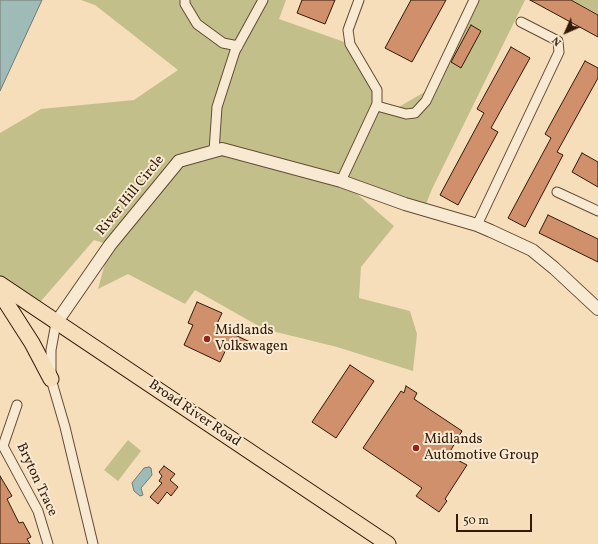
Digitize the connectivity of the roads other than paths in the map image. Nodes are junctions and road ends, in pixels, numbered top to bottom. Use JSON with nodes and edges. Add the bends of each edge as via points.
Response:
{"nodes":[{"id":1,"x":185,"y":0,"type":"edge"},
{"id":2,"x":263,"y":0,"type":"edge"},
{"id":3,"x":359,"y":0,"type":"edge"},
{"id":4,"x":474,"y":0,"type":"edge"},
{"id":5,"x":521,"y":22,"type":"dead end"},
{"id":6,"x":238,"y":46,"type":"junction"},
{"id":7,"x":377,"y":106,"type":"junction"},
{"id":8,"x":214,"y":151,"type":"junction"},
{"id":9,"x":341,"y":180,"type":"junction"},
{"id":10,"x":557,"y":192,"type":"dead end"},
{"id":11,"x":598,"y":211,"type":"edge"},
{"id":12,"x":477,"y":225,"type":"junction"},
{"id":13,"x":0,"y":284,"type":"edge"},
{"id":14,"x":0,"y":293,"type":"edge"},
{"id":15,"x":598,"y":309,"type":"edge"},
{"id":16,"x":56,"y":323,"type":"junction"},
{"id":17,"x":51,"y":379,"type":"junction"},
{"id":18,"x":17,"y":405,"type":"dead end"},
{"id":19,"x":48,"y":544,"type":"edge"},
{"id":20,"x":93,"y":544,"type":"edge"},
{"id":21,"x":388,"y":544,"type":"edge"}],
"edges":[{"from":1,"to":6,"type":"street","via":[[184,4],[197,24],[223,43]]},
{"from":2,"to":6,"type":"street"},
{"from":3,"to":7,"type":"street","via":[[348,30],[350,44],[377,90]]},
{"from":4,"to":7,"type":"street","via":[[426,101],[415,113],[406,114]]},
{"from":5,"to":12,"type":"street","via":[[558,41],[559,52]]},
{"from":6,"to":8,"type":"street","via":[[217,107]]},
{"from":7,"to":9,"type":"street"},
{"from":8,"to":9,"type":"street","name":"River Hill Circle","via":[[222,149]]},
{"from":8,"to":16,"type":"street","name":"River Hill Circle","via":[[179,161],[110,245]]},
{"from":9,"to":12,"type":"street","name":"River Hill Circle","via":[[406,204]]},
{"from":10,"to":11,"type":"street"},
{"from":12,"to":15,"type":"street","name":"River Hill Circle","via":[[532,250]]},
{"from":13,"to":16,"type":"main road","name":"Broad River Road"},
{"from":14,"to":17,"type":"main road","via":[[32,343]]},
{"from":16,"to":17,"type":"street","name":"River Hill Circle","via":[[51,350]]},
{"from":16,"to":21,"type":"main road","name":"Broad River Road"},
{"from":17,"to":20,"type":"street","name":"River Hill Circle"},
{"from":18,"to":19,"type":"street","name":"Bryton Trace","via":[[3,446],[38,511]]}]}
